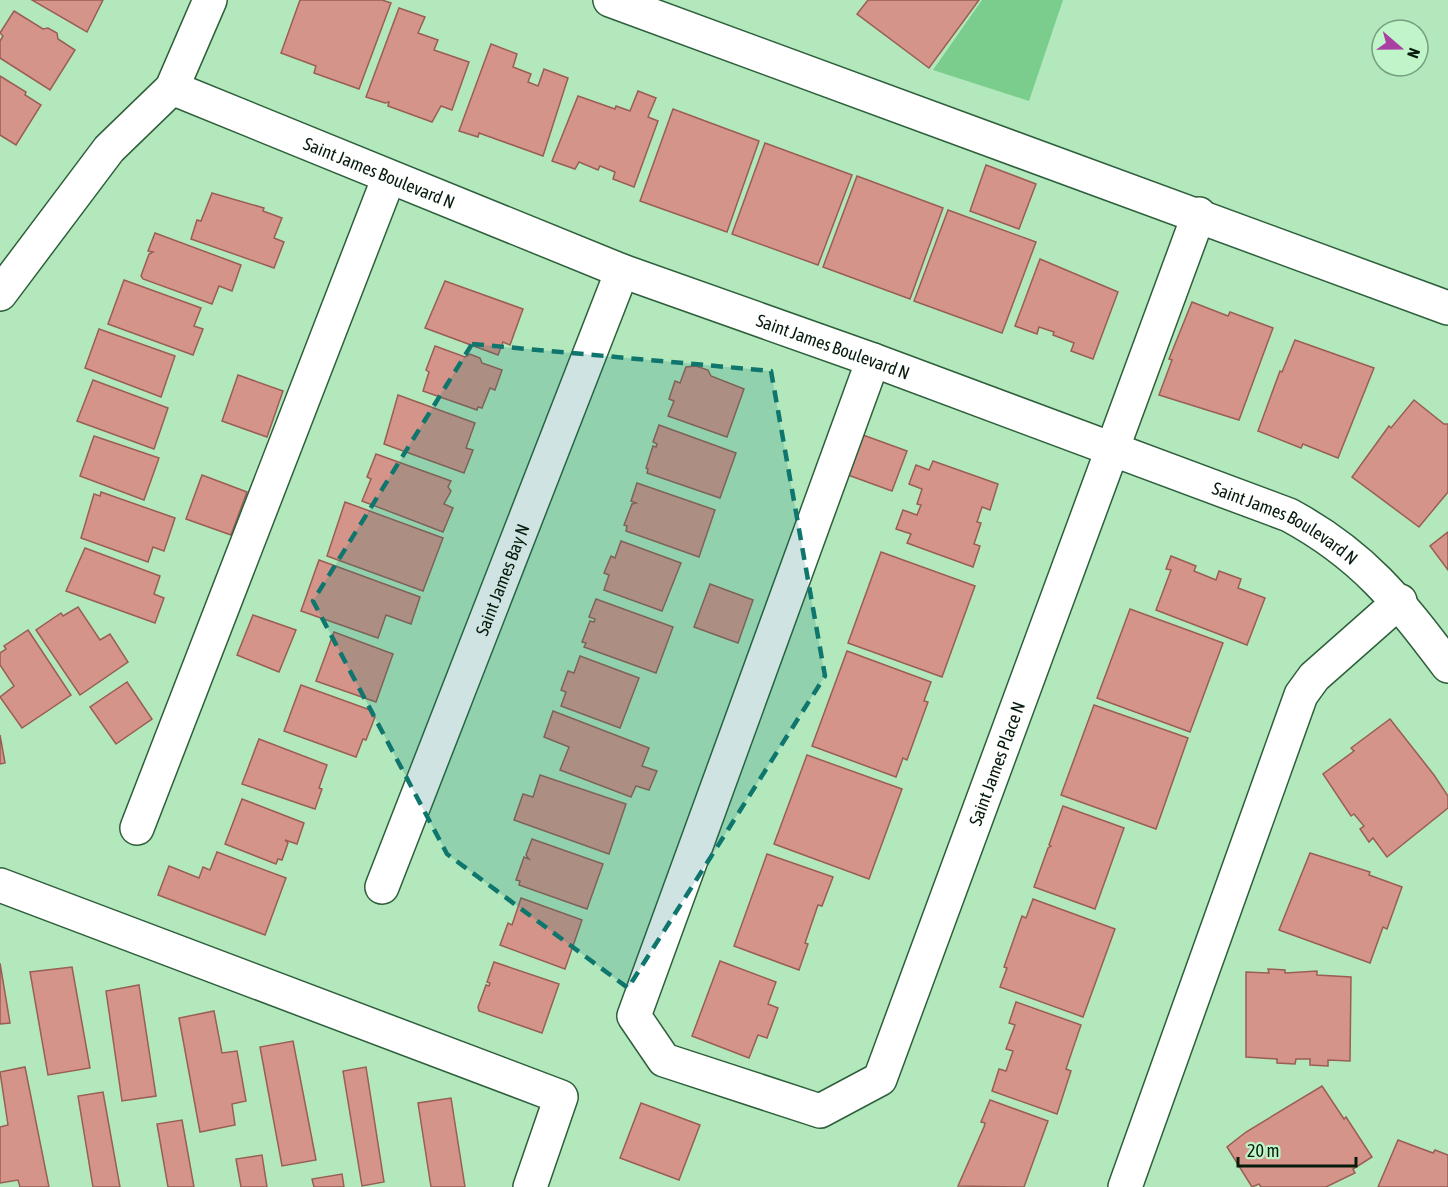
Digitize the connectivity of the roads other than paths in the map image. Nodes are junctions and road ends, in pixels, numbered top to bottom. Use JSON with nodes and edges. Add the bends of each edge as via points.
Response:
{"nodes":[{"id":1,"x":210,"y":0,"type":"edge"},
{"id":2,"x":610,"y":0,"type":"edge"},
{"id":3,"x":172,"y":88,"type":"junction"},
{"id":4,"x":389,"y":177,"type":"junction"},
{"id":5,"x":1199,"y":214,"type":"junction"},
{"id":6,"x":622,"y":271,"type":"junction"},
{"id":7,"x":0,"y":294,"type":"edge"},
{"id":8,"x":1448,"y":308,"type":"edge"},
{"id":9,"x":873,"y":360,"type":"junction"},
{"id":10,"x":1113,"y":449,"type":"junction"},
{"id":11,"x":1400,"y":601,"type":"junction"},
{"id":12,"x":1448,"y":666,"type":"edge"},
{"id":13,"x":137,"y":828,"type":"dead end"},
{"id":14,"x":0,"y":885,"type":"edge"},
{"id":15,"x":382,"y":887,"type":"dead end"},
{"id":16,"x":530,"y":1187,"type":"edge"},
{"id":17,"x":1125,"y":1187,"type":"edge"}],
"edges":[{"from":1,"to":3,"type":"street"},
{"from":2,"to":5,"type":"street"},
{"from":3,"to":4,"type":"street","name":"Saint James Boulevard N"},
{"from":3,"to":7,"type":"street","via":[[109,149]]},
{"from":4,"to":6,"type":"street","name":"Saint James Boulevard N"},
{"from":4,"to":13,"type":"street"},
{"from":5,"to":8,"type":"street"},
{"from":5,"to":10,"type":"street","name":"Saint James Place N"},
{"from":6,"to":9,"type":"street","name":"Saint James Boulevard N"},
{"from":6,"to":15,"type":"street","name":"Saint James Bay N"},
{"from":9,"to":10,"type":"street","name":"Saint James Boulevard N"},
{"from":9,"to":10,"type":"street","name":"Saint James Place N","via":[[634,1016],[664,1060],[820,1111],[880,1079]]},
{"from":10,"to":11,"type":"street","name":"Saint James Boulevard N","via":[[1289,514],[1349,552]]},
{"from":11,"to":12,"type":"street","name":"Saint James Boulevard N"},
{"from":11,"to":17,"type":"street","via":[[1314,677],[1301,695]]},
{"from":14,"to":16,"type":"street","via":[[561,1097]]}]}
